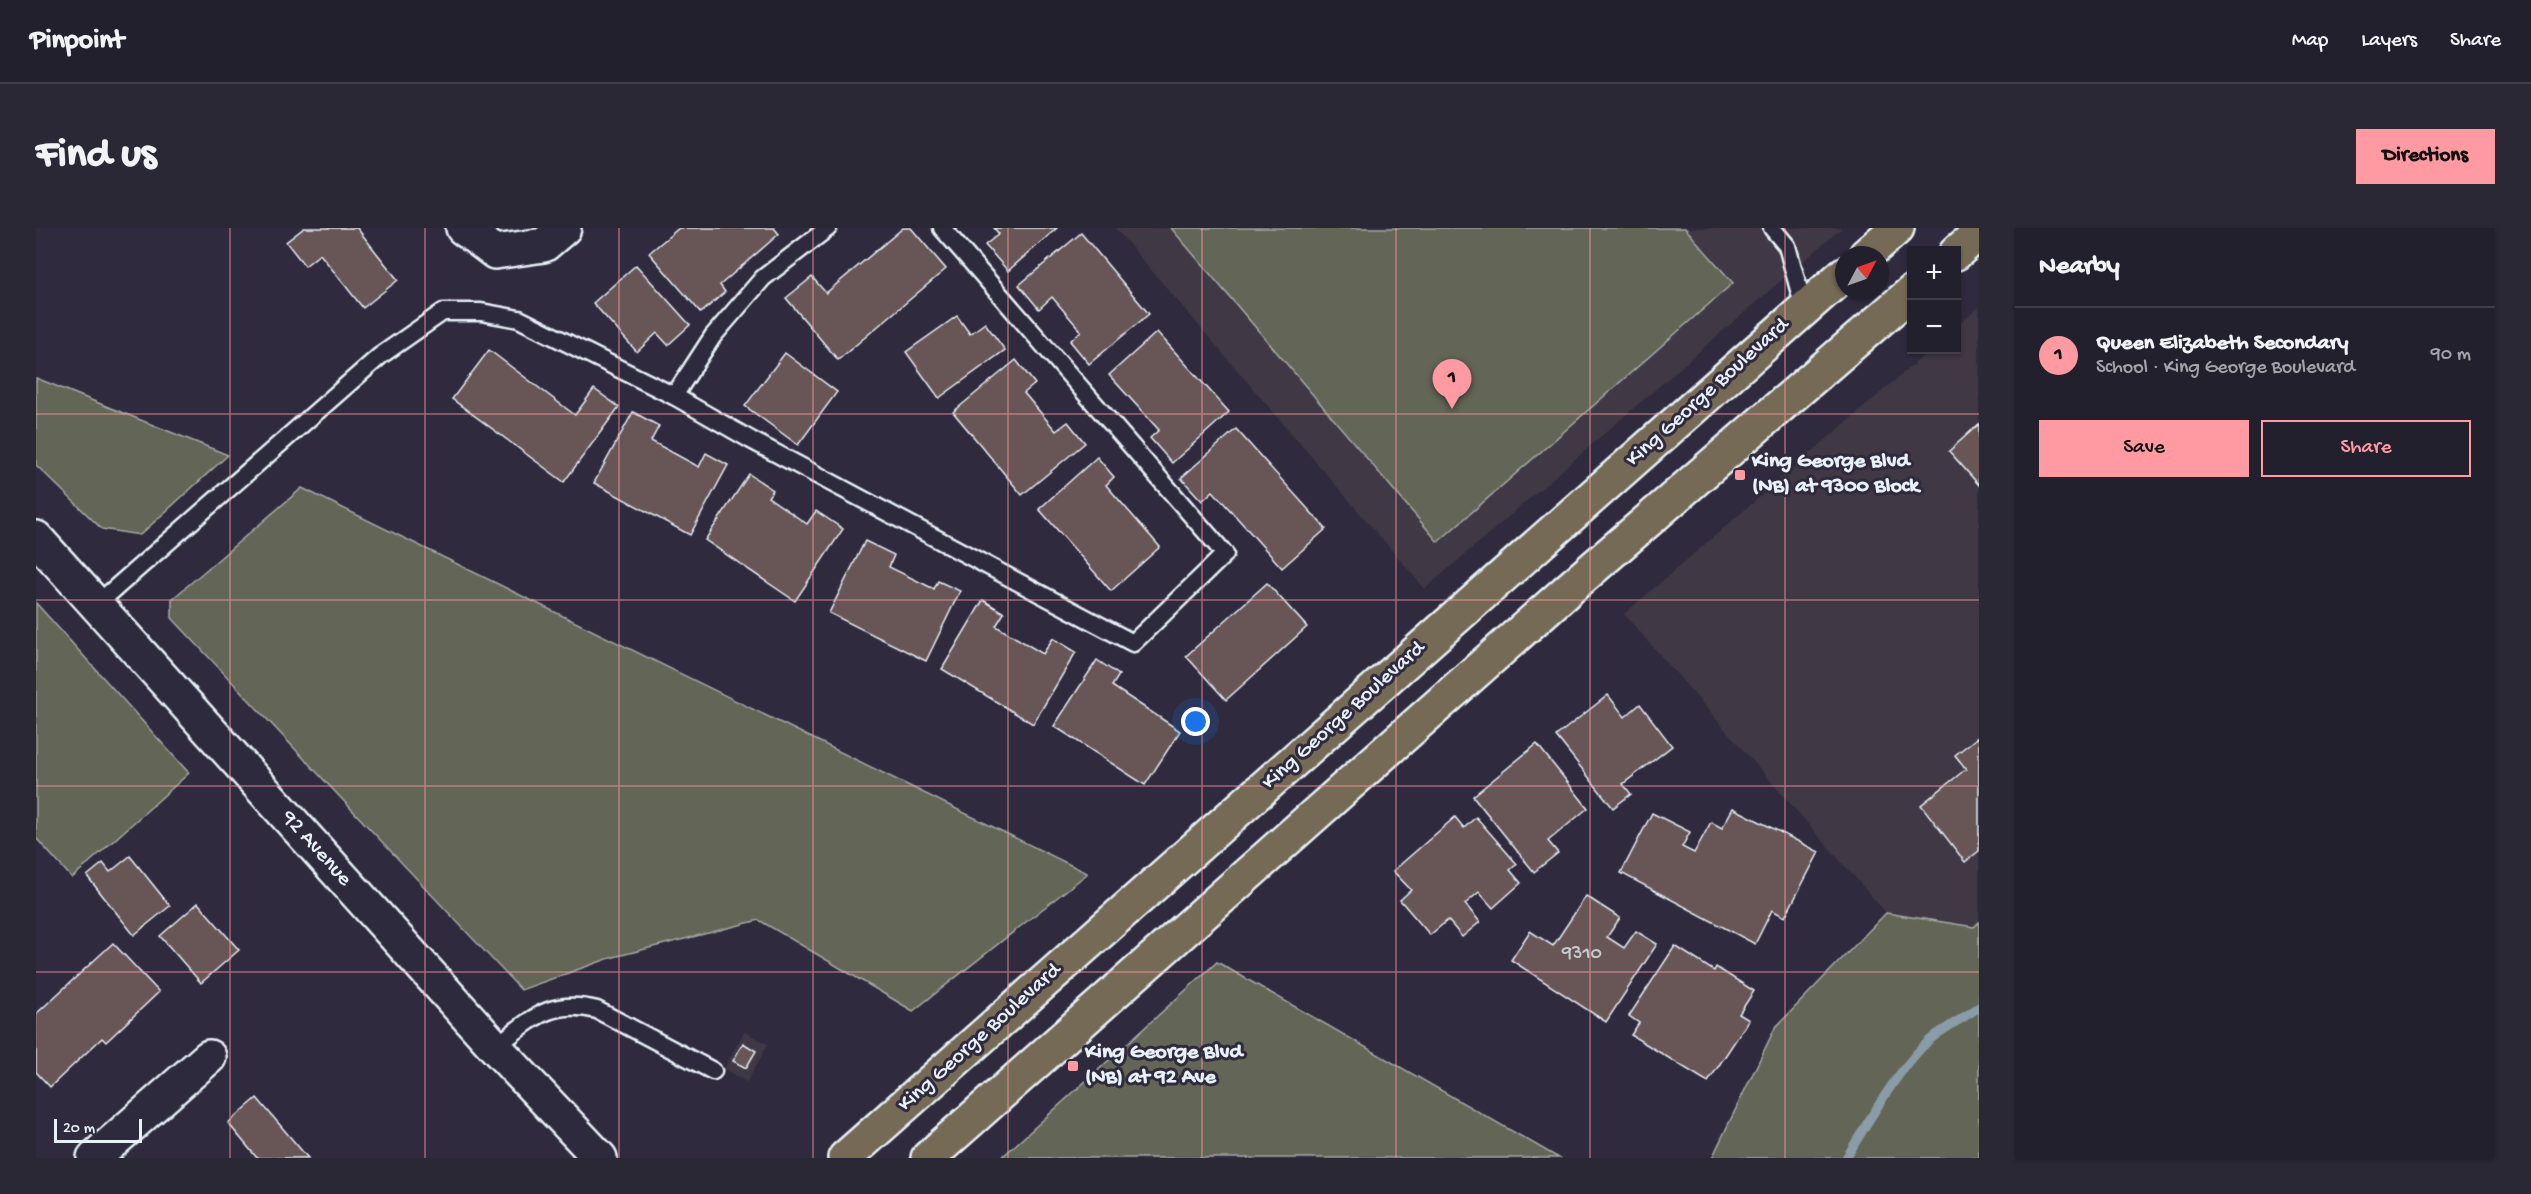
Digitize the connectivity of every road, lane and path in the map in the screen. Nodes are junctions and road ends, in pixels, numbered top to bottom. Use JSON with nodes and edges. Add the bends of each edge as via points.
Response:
{"nodes":[{"id":1,"x":463,"y":228,"type":"edge"},
{"id":2,"x":564,"y":228,"type":"edge"},
{"id":3,"x":828,"y":228,"type":"edge"},
{"id":4,"x":942,"y":228,"type":"edge"},
{"id":5,"x":1772,"y":228,"type":"edge"},
{"id":6,"x":1897,"y":228,"type":"edge"},
{"id":7,"x":1979,"y":233,"type":"edge"},
{"id":8,"x":1876,"y":246,"type":"edge"},
{"id":9,"x":1961,"y":248,"type":"edge"},
{"id":10,"x":1835,"y":282,"type":"edge"},
{"id":11,"x":1907,"y":295,"type":"edge"},
{"id":12,"x":1804,"y":308,"type":"junction"},
{"id":13,"x":674,"y":396,"type":"junction"},
{"id":14,"x":36,"y":538,"type":"edge"},
{"id":15,"x":96,"y":605,"type":"junction"},
{"id":16,"x":495,"y":1047,"type":"junction"},
{"id":17,"x":209,"y":1057,"type":"dead end"},
{"id":18,"x":713,"y":1071,"type":"dead end"},
{"id":19,"x":94,"y":1158,"type":"edge"},
{"id":20,"x":600,"y":1158,"type":"edge"},
{"id":21,"x":844,"y":1158,"type":"edge"},
{"id":22,"x":928,"y":1158,"type":"edge"}],
"edges":[{"from":1,"to":2,"type":"main road","via":[[495,252],[544,245]]},
{"from":3,"to":13,"type":"lane","via":[[763,278],[713,336]]},
{"from":4,"to":13,"type":"lane","via":[[1225,554],[1133,643]]},
{"from":5,"to":12,"type":"lane","via":[[1787,246]]},
{"from":6,"to":8,"type":"main road"},
{"from":7,"to":9,"type":"main road"},
{"from":10,"to":12,"type":"main road","name":"King George Boulevard"},
{"from":11,"to":22,"type":"main road","via":[[1579,580]]},
{"from":12,"to":21,"type":"main road","name":"King George Boulevard"},
{"from":13,"to":15,"type":"lane","via":[[519,319],[481,312],[443,312],[380,356]]},
{"from":14,"to":15,"type":"main road","name":"92 Avenue"},
{"from":15,"to":16,"type":"main road","name":"92 Avenue"},
{"from":16,"to":18,"type":"lane","via":[[551,1007],[579,1005],[597,1010]]},
{"from":16,"to":20,"type":"main road","name":"92 Avenue"},
{"from":17,"to":19,"type":"main road"}]}
